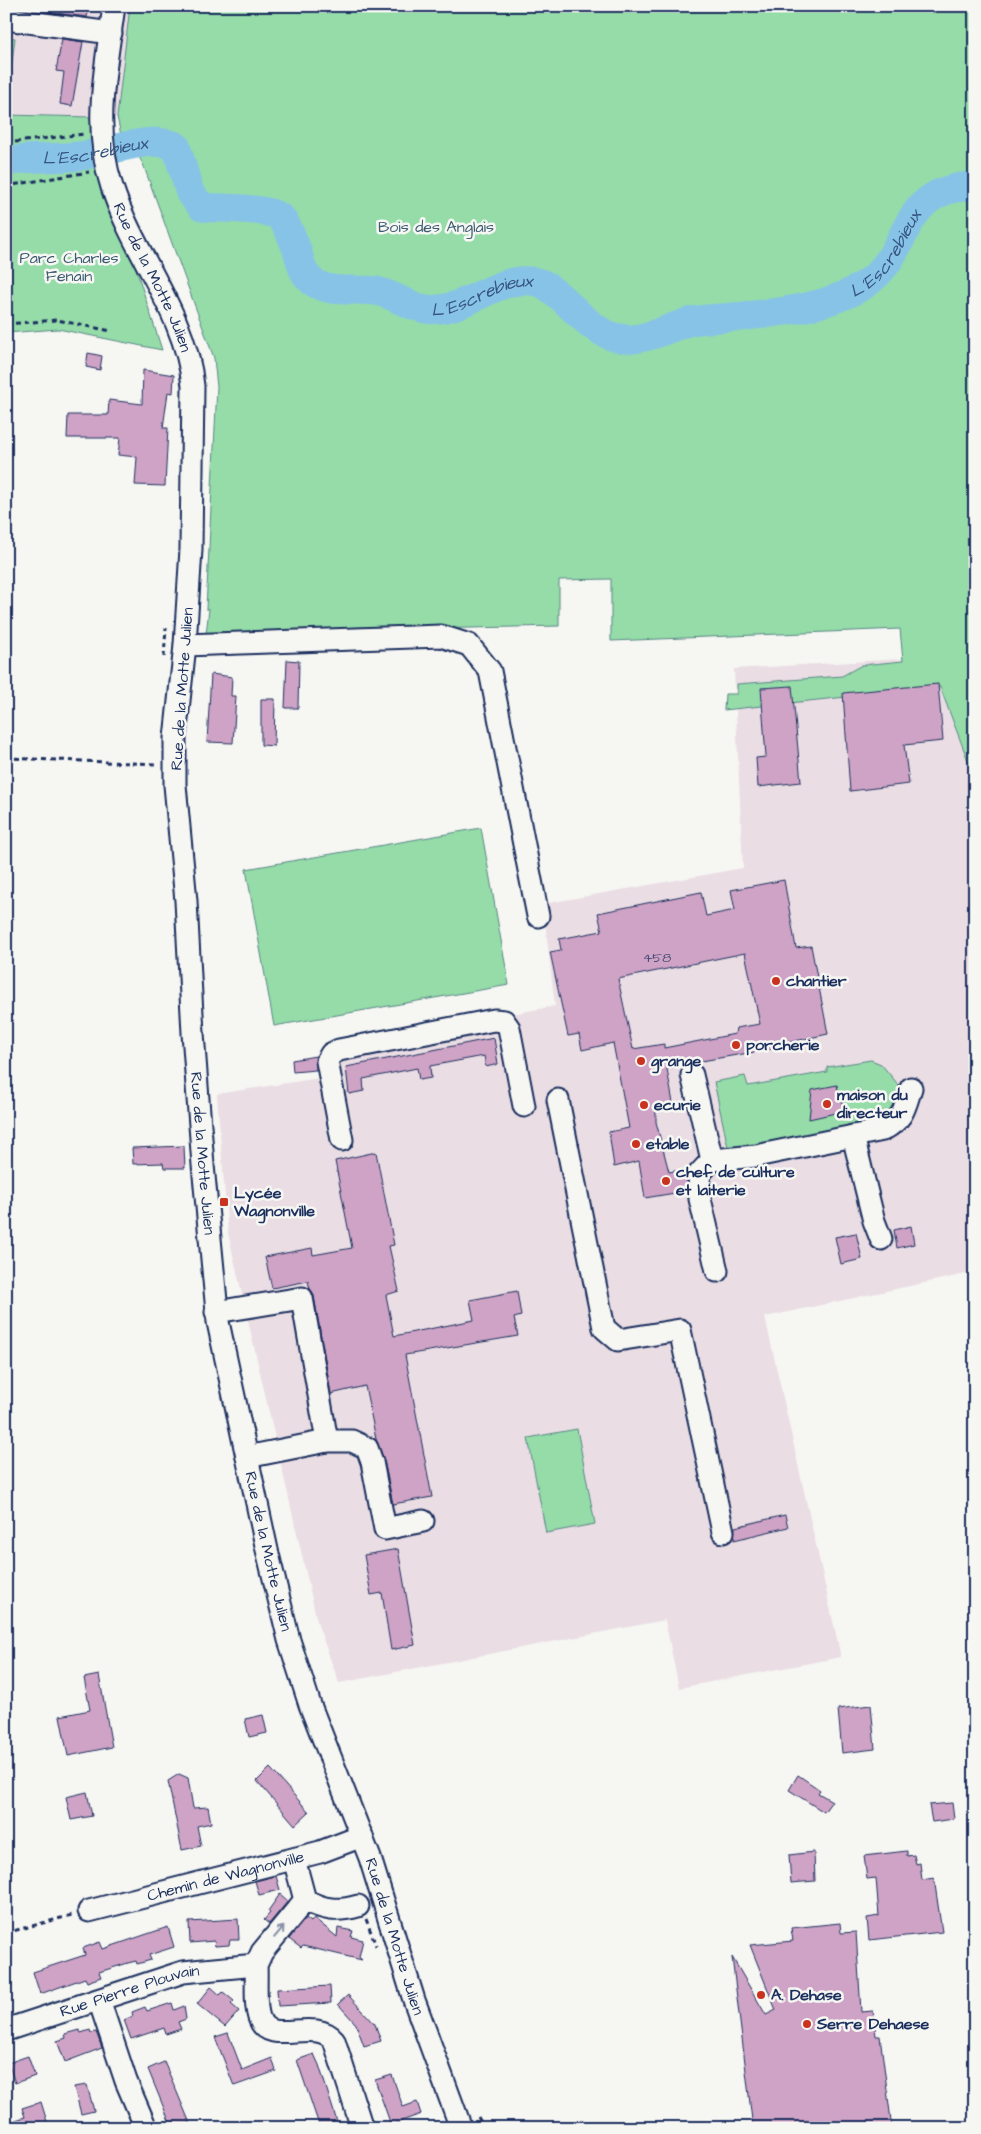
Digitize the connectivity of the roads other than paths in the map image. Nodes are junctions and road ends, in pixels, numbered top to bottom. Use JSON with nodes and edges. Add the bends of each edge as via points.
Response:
{"nodes":[{"id":1,"x":114,"y":6,"type":"edge"},
{"id":2,"x":6,"y":19,"type":"edge"},
{"id":3,"x":111,"y":33,"type":"junction"},
{"id":4,"x":185,"y":645,"type":"junction"},
{"id":5,"x":538,"y":916,"type":"dead end"},
{"id":6,"x":692,"y":1075,"type":"dead end"},
{"id":7,"x":911,"y":1088,"type":"dead end"},
{"id":8,"x":558,"y":1100,"type":"dead end"},
{"id":9,"x":524,"y":1106,"type":"dead end"},
{"id":10,"x":853,"y":1136,"type":"junction"},
{"id":11,"x":342,"y":1140,"type":"dead end"},
{"id":12,"x":712,"y":1160,"type":"junction"},
{"id":13,"x":881,"y":1239,"type":"dead end"},
{"id":14,"x":717,"y":1271,"type":"dead end"},
{"id":15,"x":216,"y":1312,"type":"junction"},
{"id":16,"x":327,"y":1440,"type":"junction"},
{"id":17,"x":247,"y":1457,"type":"junction"},
{"id":18,"x":423,"y":1521,"type":"dead end"},
{"id":19,"x":723,"y":1532,"type":"dead end"},
{"id":20,"x":362,"y":1836,"type":"junction"},
{"id":21,"x":294,"y":1859,"type":"junction"},
{"id":22,"x":305,"y":1900,"type":"junction"},
{"id":23,"x":361,"y":1910,"type":"road end"},
{"id":24,"x":89,"y":1911,"type":"road end"},
{"id":25,"x":256,"y":1965,"type":"junction"},
{"id":26,"x":99,"y":2000,"type":"junction"},
{"id":27,"x":6,"y":2030,"type":"edge"},
{"id":28,"x":146,"y":2128,"type":"edge"},
{"id":29,"x":362,"y":2128,"type":"edge"},
{"id":30,"x":461,"y":2128,"type":"edge"}],
"edges":[{"from":1,"to":3,"type":"street","name":"Rue de la Motte Julien"},
{"from":2,"to":3,"type":"street"},
{"from":3,"to":4,"type":"street","name":"Rue de la Motte Julien","via":[[103,88],[104,150],[121,213],[174,317],[190,360],[193,386],[192,539]]},
{"from":4,"to":5,"type":"street","via":[[441,636],[469,645],[490,671]]},
{"from":4,"to":15,"type":"street","name":"Rue de la Motte Julien","via":[[176,721],[162,765],[177,805]]},
{"from":6,"to":12,"type":"street"},
{"from":7,"to":10,"type":"street","via":[[897,1122],[883,1130]]},
{"from":8,"to":19,"type":"street","via":[[604,1328],[618,1340],[680,1330]]},
{"from":9,"to":11,"type":"street","via":[[509,1028],[504,1021],[494,1020],[331,1054],[327,1061]]},
{"from":10,"to":12,"type":"street","via":[[756,1156]]},
{"from":10,"to":13,"type":"street"},
{"from":12,"to":14,"type":"street","via":[[699,1174],[700,1199]]},
{"from":15,"to":16,"type":"street","via":[[302,1298]]},
{"from":15,"to":17,"type":"street","name":"Rue de la Motte Julien"},
{"from":16,"to":17,"type":"street"},
{"from":16,"to":18,"type":"street","via":[[352,1440],[367,1448],[384,1529]]},
{"from":17,"to":20,"type":"street","name":"Rue de la Motte Julien","via":[[291,1648]]},
{"from":20,"to":21,"type":"street","name":"Chemin de Wagnonville"},
{"from":20,"to":30,"type":"street","name":"Rue de la Motte Julien","via":[[419,2014]]},
{"from":21,"to":22,"type":"street"},
{"from":21,"to":24,"type":"street","name":"Chemin de Wagnonville"},
{"from":22,"to":23,"type":"street","via":[[334,1910]]},
{"from":25,"to":22,"type":"street","one_way":true,"via":[[262,1952]]},
{"from":25,"to":26,"type":"street","name":"Rue Pierre Plouvain","via":[[191,1971]]},
{"from":25,"to":29,"type":"street","via":[[258,2015],[263,2026],[272,2031],[318,2030],[330,2035]]},
{"from":26,"to":27,"type":"street","name":"Rue Pierre Plouvain"},
{"from":26,"to":28,"type":"street","via":[[126,2081]]}]}
